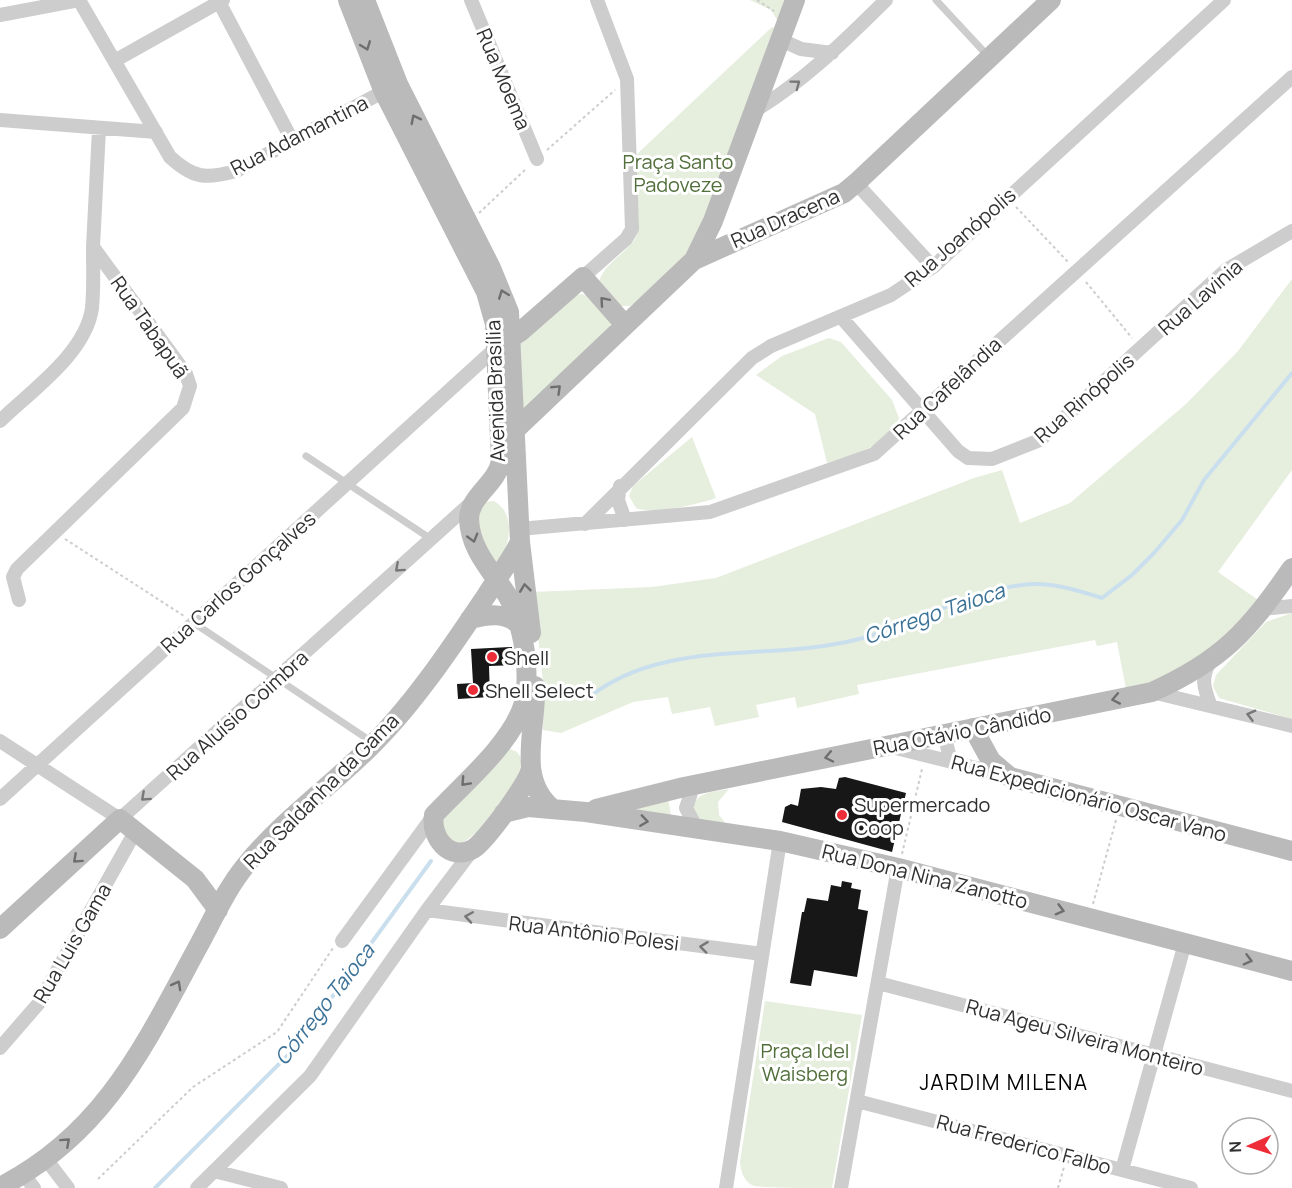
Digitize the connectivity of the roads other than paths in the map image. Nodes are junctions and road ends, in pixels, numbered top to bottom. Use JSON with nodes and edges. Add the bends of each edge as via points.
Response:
{"nodes":[{"id":1,"x":79,"y":0,"type":"edge"},
{"id":2,"x":348,"y":0,"type":"edge"},
{"id":3,"x":365,"y":0,"type":"edge"},
{"id":4,"x":471,"y":0,"type":"edge"},
{"id":5,"x":597,"y":0,"type":"edge"},
{"id":6,"x":795,"y":0,"type":"edge"},
{"id":7,"x":886,"y":0,"type":"edge"},
{"id":8,"x":936,"y":0,"type":"edge"},
{"id":9,"x":1051,"y":0,"type":"edge"},
{"id":10,"x":1224,"y":0,"type":"edge"},
{"id":11,"x":220,"y":1,"type":"edge"},
{"id":12,"x":0,"y":15,"type":"edge"},
{"id":13,"x":784,"y":32,"type":"junction"},
{"id":14,"x":832,"y":52,"type":"junction"},
{"id":15,"x":989,"y":57,"type":"junction"},
{"id":16,"x":116,"y":60,"type":"junction"},
{"id":17,"x":1292,"y":76,"type":"edge"},
{"id":18,"x":391,"y":88,"type":"junction"},
{"id":19,"x":756,"y":110,"type":"junction"},
{"id":20,"x":0,"y":120,"type":"edge"},
{"id":21,"x":99,"y":129,"type":"junction"},
{"id":22,"x":156,"y":132,"type":"junction"},
{"id":23,"x":293,"y":142,"type":"junction"},
{"id":24,"x":537,"y":159,"type":"dead end"},
{"id":25,"x":856,"y":183,"type":"junction"},
{"id":26,"x":713,"y":221,"type":"junction"},
{"id":27,"x":763,"y":227,"type":"junction"},
{"id":28,"x":1292,"y":231,"type":"edge"},
{"id":29,"x":93,"y":247,"type":"junction"},
{"id":30,"x":694,"y":260,"type":"junction"},
{"id":31,"x":933,"y":267,"type":"junction"},
{"id":32,"x":583,"y":277,"type":"junction"},
{"id":33,"x":841,"y":317,"type":"junction"},
{"id":34,"x":625,"y":325,"type":"junction"},
{"id":35,"x":504,"y":342,"type":"junction"},
{"id":36,"x":1141,"y":349,"type":"joint"},
{"id":37,"x":477,"y":365,"type":"junction"},
{"id":38,"x":498,"y":370,"type":"junction"},
{"id":39,"x":922,"y":413,"type":"junction"},
{"id":40,"x":0,"y":421,"type":"edge"},
{"id":41,"x":515,"y":430,"type":"junction"},
{"id":42,"x":306,"y":456,"type":"dead end"},
{"id":43,"x":346,"y":483,"type":"junction"},
{"id":44,"x":620,"y":486,"type":"junction"},
{"id":45,"x":478,"y":497,"type":"junction"},
{"id":46,"x":625,"y":520,"type":"junction"},
{"id":47,"x":585,"y":524,"type":"junction"},
{"id":48,"x":519,"y":530,"type":"junction"},
{"id":49,"x":431,"y":539,"type":"junction"},
{"id":50,"x":1291,"y":578,"type":"edge"},
{"id":51,"x":496,"y":580,"type":"junction"},
{"id":52,"x":19,"y":600,"type":"dead end"},
{"id":53,"x":1292,"y":606,"type":"edge"},
{"id":54,"x":1263,"y":609,"type":"junction"},
{"id":55,"x":470,"y":619,"type":"junction"},
{"id":56,"x":194,"y":623,"type":"junction"},
{"id":57,"x":520,"y":626,"type":"junction"},
{"id":58,"x":1209,"y":663,"type":"junction"},
{"id":59,"x":278,"y":679,"type":"junction"},
{"id":60,"x":1152,"y":692,"type":"junction"},
{"id":61,"x":1210,"y":704,"type":"junction"},
{"id":62,"x":1292,"y":726,"type":"edge"},
{"id":63,"x":973,"y":728,"type":"junction"},
{"id":64,"x":944,"y":734,"type":"junction"},
{"id":65,"x":0,"y":741,"type":"edge"},
{"id":66,"x":374,"y":744,"type":"junction"},
{"id":67,"x":887,"y":746,"type":"junction"},
{"id":68,"x":497,"y":748,"type":"junction"},
{"id":69,"x":951,"y":762,"type":"junction"},
{"id":70,"x":36,"y":765,"type":"junction"},
{"id":71,"x":530,"y":767,"type":"junction"},
{"id":72,"x":1011,"y":777,"type":"junction"},
{"id":73,"x":700,"y":784,"type":"junction"},
{"id":74,"x":0,"y":799,"type":"edge"},
{"id":75,"x":553,"y":809,"type":"junction"},
{"id":76,"x":586,"y":812,"type":"junction"},
{"id":77,"x":504,"y":813,"type":"junction"},
{"id":78,"x":434,"y":815,"type":"junction"},
{"id":79,"x":120,"y":819,"type":"junction"},
{"id":80,"x":697,"y":829,"type":"junction"},
{"id":81,"x":135,"y":832,"type":"junction"},
{"id":82,"x":780,"y":841,"type":"junction"},
{"id":83,"x":474,"y":848,"type":"junction"},
{"id":84,"x":1292,"y":851,"type":"edge"},
{"id":85,"x":898,"y":868,"type":"junction"},
{"id":86,"x":237,"y":877,"type":"junction"},
{"id":87,"x":195,"y":879,"type":"junction"},
{"id":88,"x":218,"y":910,"type":"junction"},
{"id":89,"x":427,"y":910,"type":"junction"},
{"id":90,"x":0,"y":929,"type":"edge"},
{"id":91,"x":342,"y":941,"type":"road end"},
{"id":92,"x":1185,"y":943,"type":"junction"},
{"id":93,"x":762,"y":954,"type":"junction"},
{"id":94,"x":1292,"y":969,"type":"edge"},
{"id":95,"x":878,"y":983,"type":"junction"},
{"id":96,"x":0,"y":1048,"type":"edge"},
{"id":97,"x":1154,"y":1055,"type":"junction"},
{"id":98,"x":1292,"y":1091,"type":"edge"},
{"id":99,"x":857,"y":1101,"type":"junction"},
{"id":100,"x":46,"y":1159,"type":"junction"},
{"id":101,"x":1122,"y":1170,"type":"junction"},
{"id":102,"x":214,"y":1171,"type":"junction"},
{"id":103,"x":29,"y":1181,"type":"edge"},
{"id":104,"x":0,"y":1187,"type":"edge"},
{"id":105,"x":68,"y":1188,"type":"edge"},
{"id":106,"x":196,"y":1188,"type":"edge"},
{"id":107,"x":281,"y":1188,"type":"edge"},
{"id":108,"x":726,"y":1188,"type":"edge"},
{"id":109,"x":841,"y":1188,"type":"edge"},
{"id":110,"x":1191,"y":1188,"type":"edge"}],
"edges":[{"from":1,"to":12,"type":"street"},
{"from":1,"to":16,"type":"street","name":"Rua Adamantina"},
{"from":2,"to":18,"type":"main road","name":"Avenida Brasília","one_way":true},
{"from":3,"to":18,"type":"main road","name":"Avenida Brasília"},
{"from":4,"to":24,"type":"street","name":"Rua Moema"},
{"from":5,"to":32,"type":"street","via":[[627,79],[632,229],[626,240]]},
{"from":6,"to":13,"type":"main road"},
{"from":7,"to":14,"type":"street"},
{"from":8,"to":15,"type":"lane"},
{"from":9,"to":15,"type":"main road","name":"Rua Dracena"},
{"from":10,"to":31,"type":"street","name":"Rua Joanópolis"},
{"from":11,"to":16,"type":"street"},
{"from":11,"to":23,"type":"street"},
{"from":13,"to":14,"type":"street","via":[[801,50]]},
{"from":13,"to":19,"type":"main road"},
{"from":19,"to":14,"type":"street","one_way":true,"via":[[792,88]]},
{"from":15,"to":25,"type":"main road","name":"Rua Dracena"},
{"from":16,"to":22,"type":"street","name":"Rua Adamantina"},
{"from":17,"to":39,"type":"street","name":"Rua Cafelândia"},
{"from":18,"to":23,"type":"street","name":"Rua Adamantina"},
{"from":18,"to":35,"type":"main road","name":"Avenida Brasília","via":[[501,287],[509,312]]},
{"from":19,"to":26,"type":"main road"},
{"from":20,"to":21,"type":"street"},
{"from":21,"to":22,"type":"street"},
{"from":21,"to":29,"type":"street"},
{"from":22,"to":23,"type":"street","name":"Rua Adamantina","via":[[170,156],[186,172],[210,177],[236,171]]},
{"from":25,"to":27,"type":"main road","name":"Rua Dracena","via":[[844,193]]},
{"from":25,"to":31,"type":"street"},
{"from":26,"to":27,"type":"main road","via":[[732,227]]},
{"from":26,"to":30,"type":"main road"},
{"from":27,"to":30,"type":"main road","name":"Rua Dracena"},
{"from":28,"to":36,"type":"street","name":"Rua Lavinia","via":[[1226,270]]},
{"from":29,"to":40,"type":"street","via":[[92,309],[86,331],[74,350]]},
{"from":29,"to":52,"type":"street","name":"Rua Tabapuã","via":[[186,375],[190,386],[183,408],[17,568],[13,577]]},
{"from":30,"to":34,"type":"main road","name":"Rua Dracena"},
{"from":31,"to":33,"type":"street","name":"Rua Joanópolis","via":[[891,295]]},
{"from":34,"to":32,"type":"main road","one_way":true},
{"from":32,"to":35,"type":"main road"},
{"from":33,"to":39,"type":"street","name":"Rua Rinópolis"},
{"from":33,"to":44,"type":"street","name":"Rua Joanópolis","via":[[752,358]]},
{"from":41,"to":34,"type":"main road","name":"Rua Dracena","one_way":true},
{"from":35,"to":37,"type":"street","name":"Rua Carlos Gonçalves"},
{"from":35,"to":38,"type":"main road","name":"Avenida Brasília"},
{"from":35,"to":41,"type":"main road","name":"Avenida Brasília"},
{"from":36,"to":39,"type":"street","name":"Rua Rinópolis","via":[[1040,440],[1004,456],[968,458]]},
{"from":37,"to":38,"type":"street"},
{"from":37,"to":43,"type":"street","name":"Rua Carlos Gonçalves"},
{"from":38,"to":45,"type":"main road","name":"Avenida Brasília","via":[[501,461],[495,478]]},
{"from":39,"to":46,"type":"street","name":"Rua Cafelândia","via":[[867,457],[720,510]]},
{"from":41,"to":48,"type":"main road","name":"Avenida Brasília"},
{"from":42,"to":43,"type":"lane"},
{"from":43,"to":49,"type":"lane"},
{"from":43,"to":56,"type":"street","name":"Rua Carlos Gonçalves"},
{"from":44,"to":46,"type":"street","via":[[618,500]]},
{"from":44,"to":47,"type":"street","name":"Rua Joanópolis"},
{"from":45,"to":48,"type":"main road","via":[[503,498]]},
{"from":45,"to":49,"type":"street","name":"Rua Aluísio Coimbra"},
{"from":45,"to":51,"type":"main road","name":"Avenida Brasília","one_way":true,"via":[[469,516],[474,544]]},
{"from":46,"to":47,"type":"street","name":"Rua Cafelândia"},
{"from":47,"to":48,"type":"street","name":"Rua Cafelândia"},
{"from":48,"to":51,"type":"main road","name":"Rua Saldanha da Gama"},
{"from":71,"to":48,"type":"main road","name":"Avenida Brasília","one_way":true,"via":[[535,684]]},
{"from":49,"to":59,"type":"street","name":"Rua Aluísio Coimbra","one_way":true},
{"from":50,"to":54,"type":"main road","name":"Rua Otávio Cândido"},
{"from":51,"to":55,"type":"main road","name":"Rua Saldanha da Gama"},
{"from":51,"to":57,"type":"main road","name":"Avenida Brasília"},
{"from":53,"to":54,"type":"street"},
{"from":54,"to":58,"type":"main road","name":"Rua Otávio Cândido"},
{"from":55,"to":57,"type":"main road","via":[[503,616]]},
{"from":55,"to":66,"type":"main road","name":"Rua Saldanha da Gama"},
{"from":56,"to":59,"type":"lane"},
{"from":56,"to":70,"type":"street","name":"Rua Carlos Gonçalves"},
{"from":57,"to":68,"type":"main road","name":"Avenida Brasília","via":[[526,693],[518,718]]},
{"from":58,"to":60,"type":"main road","name":"Rua Otávio Cândido"},
{"from":58,"to":61,"type":"street","via":[[1203,684]]},
{"from":59,"to":66,"type":"lane"},
{"from":59,"to":79,"type":"street","name":"Rua Aluísio Coimbra","one_way":true},
{"from":60,"to":61,"type":"street"},
{"from":60,"to":63,"type":"main road","name":"Rua Otávio Cândido","one_way":true},
{"from":62,"to":61,"type":"street","one_way":true},
{"from":63,"to":64,"type":"main road","name":"Rua Otávio Cândido"},
{"from":63,"to":72,"type":"main road","via":[[991,761]]},
{"from":64,"to":67,"type":"main road","name":"Rua Otávio Cândido"},
{"from":64,"to":69,"type":"street"},
{"from":65,"to":70,"type":"street"},
{"from":66,"to":86,"type":"main road","name":"Rua Saldanha da Gama","via":[[282,826]]},
{"from":67,"to":69,"type":"street","name":"Rua Expedicionário Oscar Vano"},
{"from":67,"to":73,"type":"main road","name":"Rua Otávio Cândido","one_way":true},
{"from":68,"to":71,"type":"main road","via":[[521,749]]},
{"from":68,"to":78,"type":"main road","name":"Avenida Brasília","one_way":true},
{"from":69,"to":72,"type":"street","name":"Rua Expedicionário Oscar Vano"},
{"from":70,"to":74,"type":"street","name":"Rua Carlos Gonçalves"},
{"from":70,"to":79,"type":"street"},
{"from":71,"to":75,"type":"main road","via":[[536,792]]},
{"from":71,"to":77,"type":"main road","via":[[525,787]]},
{"from":72,"to":84,"type":"main road","name":"Rua Expedicionário Oscar Vano"},
{"from":73,"to":76,"type":"main road","name":"Rua Otávio Cândido"},
{"from":73,"to":80,"type":"street","via":[[692,790],[686,808]]},
{"from":75,"to":76,"type":"main road","name":"Rua Dona Nina Zanotto"},
{"from":75,"to":77,"type":"main road","name":"Rua Dona Nina Zanotto","via":[[528,807]]},
{"from":76,"to":80,"type":"main road","name":"Rua Dona Nina Zanotto","one_way":true},
{"from":77,"to":83,"type":"main road"},
{"from":78,"to":83,"type":"main road","via":[[433,829],[441,844],[457,851]]},
{"from":78,"to":91,"type":"street"},
{"from":79,"to":81,"type":"main road"},
{"from":79,"to":90,"type":"main road","name":"Rua Aluísio Coimbra","one_way":true},
{"from":80,"to":82,"type":"main road","name":"Rua Dona Nina Zanotto"},
{"from":81,"to":87,"type":"main road"},
{"from":81,"to":96,"type":"street","name":"Rua Luis Gama","via":[[39,1003]]},
{"from":82,"to":85,"type":"main road","name":"Rua Dona Nina Zanotto"},
{"from":82,"to":93,"type":"street"},
{"from":83,"to":89,"type":"street"},
{"from":85,"to":92,"type":"main road","name":"Rua Dona Nina Zanotto","one_way":true},
{"from":85,"to":95,"type":"street"},
{"from":86,"to":87,"type":"main road","via":[[210,884]]},
{"from":86,"to":88,"type":"main road","name":"Rua Saldanha da Gama"},
{"from":87,"to":88,"type":"main road"},
{"from":100,"to":88,"type":"main road","name":"Rua Saldanha da Gama","one_way":true,"via":[[90,1119],[136,1061]]},
{"from":93,"to":89,"type":"street","name":"Rua Antônio Polesi","one_way":true},
{"from":89,"to":102,"type":"street","via":[[310,1076]]},
{"from":92,"to":94,"type":"main road","name":"Rua Dona Nina Zanotto","one_way":true},
{"from":92,"to":97,"type":"street"},
{"from":93,"to":108,"type":"street"},
{"from":95,"to":97,"type":"street","name":"Rua Ageu Silveira Monteiro"},
{"from":95,"to":99,"type":"street"},
{"from":97,"to":98,"type":"street","name":"Rua Ageu Silveira Monteiro"},
{"from":97,"to":101,"type":"street"},
{"from":99,"to":101,"type":"street","name":"Rua Frederico Falbo"},
{"from":99,"to":109,"type":"street"},
{"from":100,"to":103,"type":"main road","name":"Rua Saldanha da Gama"},
{"from":100,"to":105,"type":"street"},
{"from":101,"to":110,"type":"street","name":"Rua Frederico Falbo"},
{"from":102,"to":106,"type":"street"},
{"from":102,"to":107,"type":"street"},
{"from":103,"to":104,"type":"main road","name":"Rua Saldanha da Gama"}]}
